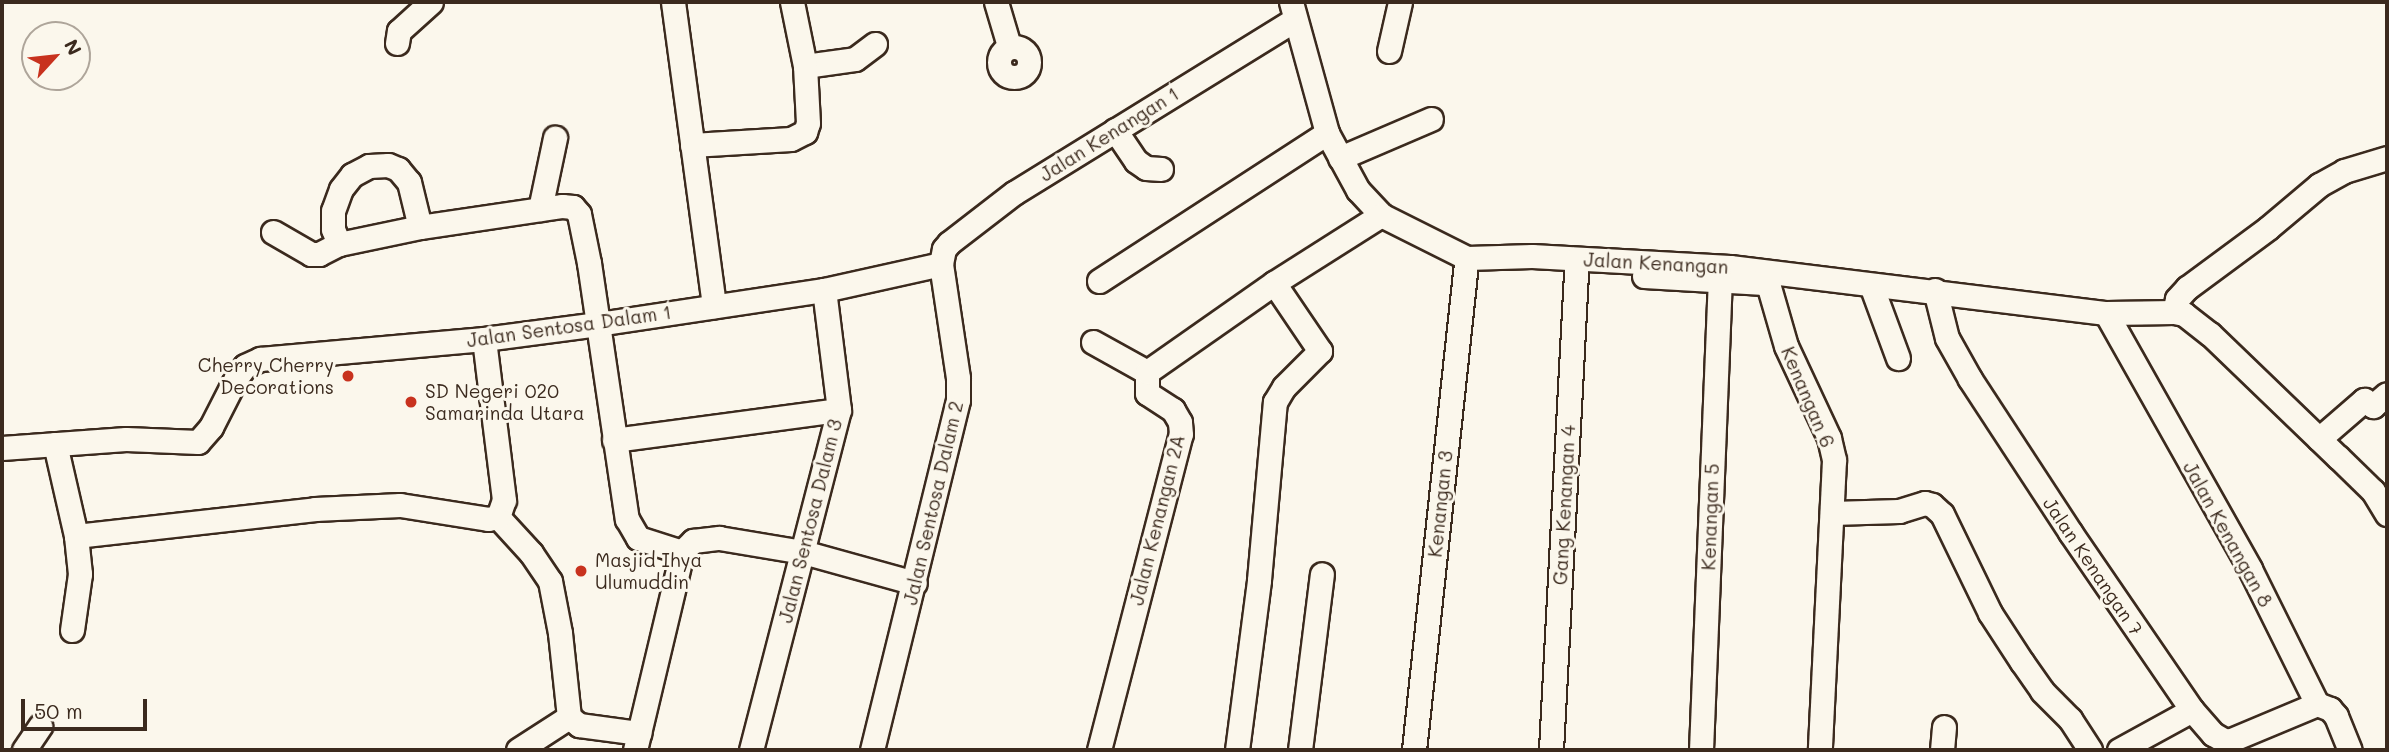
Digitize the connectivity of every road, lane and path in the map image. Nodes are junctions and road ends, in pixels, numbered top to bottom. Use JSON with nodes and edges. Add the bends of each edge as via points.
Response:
{"nodes":[{"id":1,"x":431,"y":2,"type":"edge"},
{"id":2,"x":673,"y":2,"type":"edge"},
{"id":3,"x":792,"y":2,"type":"edge"},
{"id":4,"x":996,"y":2,"type":"edge"},
{"id":5,"x":1400,"y":2,"type":"edge"},
{"id":6,"x":1293,"y":11,"type":"edge"},
{"id":7,"x":397,"y":43,"type":"dead end"},
{"id":8,"x":875,"y":44,"type":"dead end"},
{"id":9,"x":1009,"y":46,"type":"dead end"},
{"id":10,"x":1389,"y":51,"type":"dead end"},
{"id":11,"x":805,"y":66,"type":"junction"},
{"id":12,"x":1430,"y":118,"type":"dead end"},
{"id":13,"x":1115,"y":130,"type":"junction"},
{"id":14,"x":1327,"y":133,"type":"junction"},
{"id":15,"x":555,"y":138,"type":"dead end"},
{"id":16,"x":692,"y":145,"type":"junction"},
{"id":17,"x":1340,"y":158,"type":"junction"},
{"id":18,"x":2387,"y":158,"type":"edge"},
{"id":19,"x":1161,"y":169,"type":"dead end"},
{"id":20,"x":540,"y":209,"type":"junction"},
{"id":21,"x":1381,"y":215,"type":"junction"},
{"id":22,"x":420,"y":227,"type":"junction"},
{"id":23,"x":273,"y":232,"type":"dead end"},
{"id":24,"x":339,"y":244,"type":"junction"},
{"id":25,"x":1467,"y":258,"type":"junction"},
{"id":26,"x":1577,"y":259,"type":"junction"},
{"id":27,"x":1619,"y":261,"type":"junction"},
{"id":28,"x":942,"y":264,"type":"junction"},
{"id":29,"x":1099,"y":281,"type":"dead end"},
{"id":30,"x":1274,"y":283,"type":"junction"},
{"id":31,"x":1720,"y":283,"type":"junction"},
{"id":32,"x":1871,"y":285,"type":"junction"},
{"id":33,"x":824,"y":290,"type":"junction"},
{"id":34,"x":1935,"y":290,"type":"junction"},
{"id":35,"x":713,"y":306,"type":"junction"},
{"id":36,"x":2174,"y":312,"type":"junction"},
{"id":37,"x":2106,"y":313,"type":"junction"},
{"id":38,"x":598,"y":324,"type":"junction"},
{"id":39,"x":484,"y":339,"type":"junction"},
{"id":40,"x":1093,"y":342,"type":"dead end"},
{"id":41,"x":1898,"y":358,"type":"dead end"},
{"id":42,"x":1147,"y":372,"type":"junction"},
{"id":43,"x":2387,"y":394,"type":"edge"},
{"id":44,"x":839,"y":410,"type":"junction"},
{"id":45,"x":2319,"y":439,"type":"junction"},
{"id":46,"x":614,"y":440,"type":"junction"},
{"id":47,"x":55,"y":444,"type":"junction"},
{"id":48,"x":2,"y":448,"type":"edge"},
{"id":49,"x":1832,"y":513,"type":"junction"},
{"id":50,"x":2387,"y":514,"type":"edge"},
{"id":51,"x":498,"y":517,"type":"junction"},
{"id":52,"x":76,"y":536,"type":"junction"},
{"id":53,"x":682,"y":552,"type":"junction"},
{"id":54,"x":803,"y":552,"type":"junction"},
{"id":55,"x":1322,"y":574,"type":"dead end"},
{"id":56,"x":915,"y":583,"type":"junction"},
{"id":57,"x":72,"y":630,"type":"dead end"},
{"id":58,"x":2317,"y":704,"type":"junction"},
{"id":59,"x":2192,"y":710,"type":"junction"},
{"id":60,"x":569,"y":717,"type":"junction"},
{"id":61,"x":40,"y":726,"type":"dead end"},
{"id":62,"x":1944,"y":727,"type":"dead end"},
{"id":63,"x":637,"y":742,"type":"edge"},
{"id":64,"x":2233,"y":745,"type":"edge"},
{"id":65,"x":24,"y":750,"type":"edge"},
{"id":66,"x":518,"y":750,"type":"edge"},
{"id":67,"x":751,"y":750,"type":"edge"},
{"id":68,"x":872,"y":750,"type":"edge"},
{"id":69,"x":1099,"y":750,"type":"edge"},
{"id":70,"x":1237,"y":750,"type":"edge"},
{"id":71,"x":1300,"y":750,"type":"edge"},
{"id":72,"x":1414,"y":750,"type":"edge"},
{"id":73,"x":1550,"y":750,"type":"edge"},
{"id":74,"x":1701,"y":750,"type":"edge"},
{"id":75,"x":1820,"y":750,"type":"edge"},
{"id":76,"x":1942,"y":750,"type":"edge"},
{"id":77,"x":2090,"y":750,"type":"edge"},
{"id":78,"x":2119,"y":750,"type":"edge"},
{"id":79,"x":2350,"y":750,"type":"edge"}],
"edges":[{"from":1,"to":7,"type":"street","via":[[399,31]]},
{"from":2,"to":16,"type":"street"},
{"from":3,"to":11,"type":"street"},
{"from":4,"to":9,"type":"street"},
{"from":5,"to":10,"type":"street"},
{"from":6,"to":13,"type":"street","name":"Jalan Kenangan 1"},
{"from":6,"to":14,"type":"street","name":"Jalan Kenangan"},
{"from":8,"to":11,"type":"street","via":[[855,59]]},
{"from":11,"to":16,"type":"street","via":[[805,132],[791,139]]},
{"from":12,"to":17,"type":"street"},
{"from":13,"to":19,"type":"street","via":[[1136,160],[1146,168]]},
{"from":13,"to":28,"type":"street","name":"Jalan Kenangan 1","via":[[1014,193],[949,243]]},
{"from":14,"to":17,"type":"street","name":"Jalan Kenangan"},
{"from":14,"to":29,"type":"street"},
{"from":15,"to":20,"type":"street"},
{"from":16,"to":35,"type":"street"},
{"from":17,"to":21,"type":"street","name":"Jalan Kenangan","via":[[1358,190]]},
{"from":18,"to":36,"type":"street","via":[[2344,171],[2319,185],[2187,288],[2177,299]]},
{"from":20,"to":22,"type":"street"},
{"from":20,"to":38,"type":"street","via":[[573,207],[579,214]]},
{"from":21,"to":25,"type":"street","name":"Jalan Kenangan"},
{"from":21,"to":30,"type":"street"},
{"from":22,"to":24,"type":"street"},
{"from":22,"to":24,"type":"street","via":[[408,182],[398,169],[369,166],[352,175],[341,189],[333,211]]},
{"from":23,"to":24,"type":"street","via":[[311,254]]},
{"from":25,"to":26,"type":"street","name":"Jalan Kenangan"},
{"from":25,"to":72,"type":"street","name":"Kenangan 3"},
{"from":26,"to":27,"type":"street","name":"Jalan Kenangan"},
{"from":26,"to":73,"type":"street","name":"Gang Kenangan 4"},
{"from":27,"to":31,"type":"street","name":"Kenangan 6","via":[[1628,274]]},
{"from":27,"to":32,"type":"street","name":"Jalan Kenangan","via":[[1759,270]]},
{"from":28,"to":33,"type":"street","name":"Jalan Sentosa Dalam 1"},
{"from":28,"to":56,"type":"street","name":"Jalan Sentosa Dalam 2","via":[[958,400]]},
{"from":30,"to":42,"type":"street"},
{"from":30,"to":70,"type":"street","via":[[1320,351],[1275,402]]},
{"from":31,"to":49,"type":"street","name":"Kenangan 6","via":[[1764,284],[1773,293],[1786,346],[1833,451]]},
{"from":31,"to":74,"type":"street","name":"Kenangan 5"},
{"from":32,"to":34,"type":"street","name":"Jalan Kenangan"},
{"from":32,"to":41,"type":"street"},
{"from":33,"to":35,"type":"street","name":"Jalan Sentosa Dalam 1"},
{"from":33,"to":44,"type":"street","name":"Jalan Sentosa Dalam 3"},
{"from":34,"to":37,"type":"street","name":"Jalan Kenangan"},
{"from":34,"to":59,"type":"street","name":"Jalan Kenangan 7","via":[[1947,338],[1970,379]]},
{"from":35,"to":38,"type":"street","name":"Jalan Sentosa Dalam 1"},
{"from":36,"to":37,"type":"street","name":"Jalan Kenangan"},
{"from":36,"to":45,"type":"street","via":[[2202,327]]},
{"from":37,"to":58,"type":"street","name":"Jalan Kenangan 8","via":[[2250,569]]},
{"from":38,"to":39,"type":"street","name":"Jalan Sentosa Dalam 1"},
{"from":38,"to":46,"type":"street"},
{"from":39,"to":47,"type":"street","name":"Jalan Sentosa Dalam 1","via":[[260,359],[245,366],[208,433],[198,442],[162,438]]},
{"from":39,"to":51,"type":"street","via":[[504,500]]},
{"from":40,"to":42,"type":"street"},
{"from":42,"to":69,"type":"street","name":"Jalan Kenangan 2A","via":[[1147,393],[1172,410],[1181,434]]},
{"from":43,"to":45,"type":"street","via":[[2373,406],[2362,401]]},
{"from":44,"to":46,"type":"street"},
{"from":44,"to":54,"type":"street","name":"Jalan Sentosa Dalam 3"},
{"from":45,"to":50,"type":"street","via":[[2373,491]]},
{"from":46,"to":53,"type":"street","via":[[631,528],[638,538]]},
{"from":47,"to":48,"type":"street"},
{"from":47,"to":52,"type":"street"},
{"from":49,"to":75,"type":"street","name":"Kenangan 6"},
{"from":49,"to":77,"type":"street","via":[[1899,511],[1925,503],[1942,514],[1990,612],[2042,691],[2070,719]]},
{"from":51,"to":52,"type":"street","via":[[400,505],[315,509]]},
{"from":51,"to":60,"type":"street","via":[[550,582]]},
{"from":52,"to":57,"type":"street","via":[[80,574]]},
{"from":53,"to":54,"type":"street","via":[[693,541],[705,538]]},
{"from":53,"to":63,"type":"street"},
{"from":54,"to":56,"type":"street"},
{"from":54,"to":67,"type":"street","name":"Jalan Sentosa Dalam 3"},
{"from":55,"to":71,"type":"street"},
{"from":56,"to":68,"type":"street","name":"Jalan Sentosa Dalam 2"},
{"from":58,"to":64,"type":"street","name":"Jalan Kenangan 7"},
{"from":58,"to":79,"type":"street","name":"Jalan Kenangan 8","via":[[2336,716]]},
{"from":59,"to":64,"type":"street","name":"Jalan Kenangan 7","via":[[2213,734]]},
{"from":59,"to":78,"type":"street"},
{"from":60,"to":63,"type":"street","via":[[579,725]]},
{"from":60,"to":66,"type":"street"},
{"from":61,"to":65,"type":"street"},
{"from":62,"to":76,"type":"street"}]}
